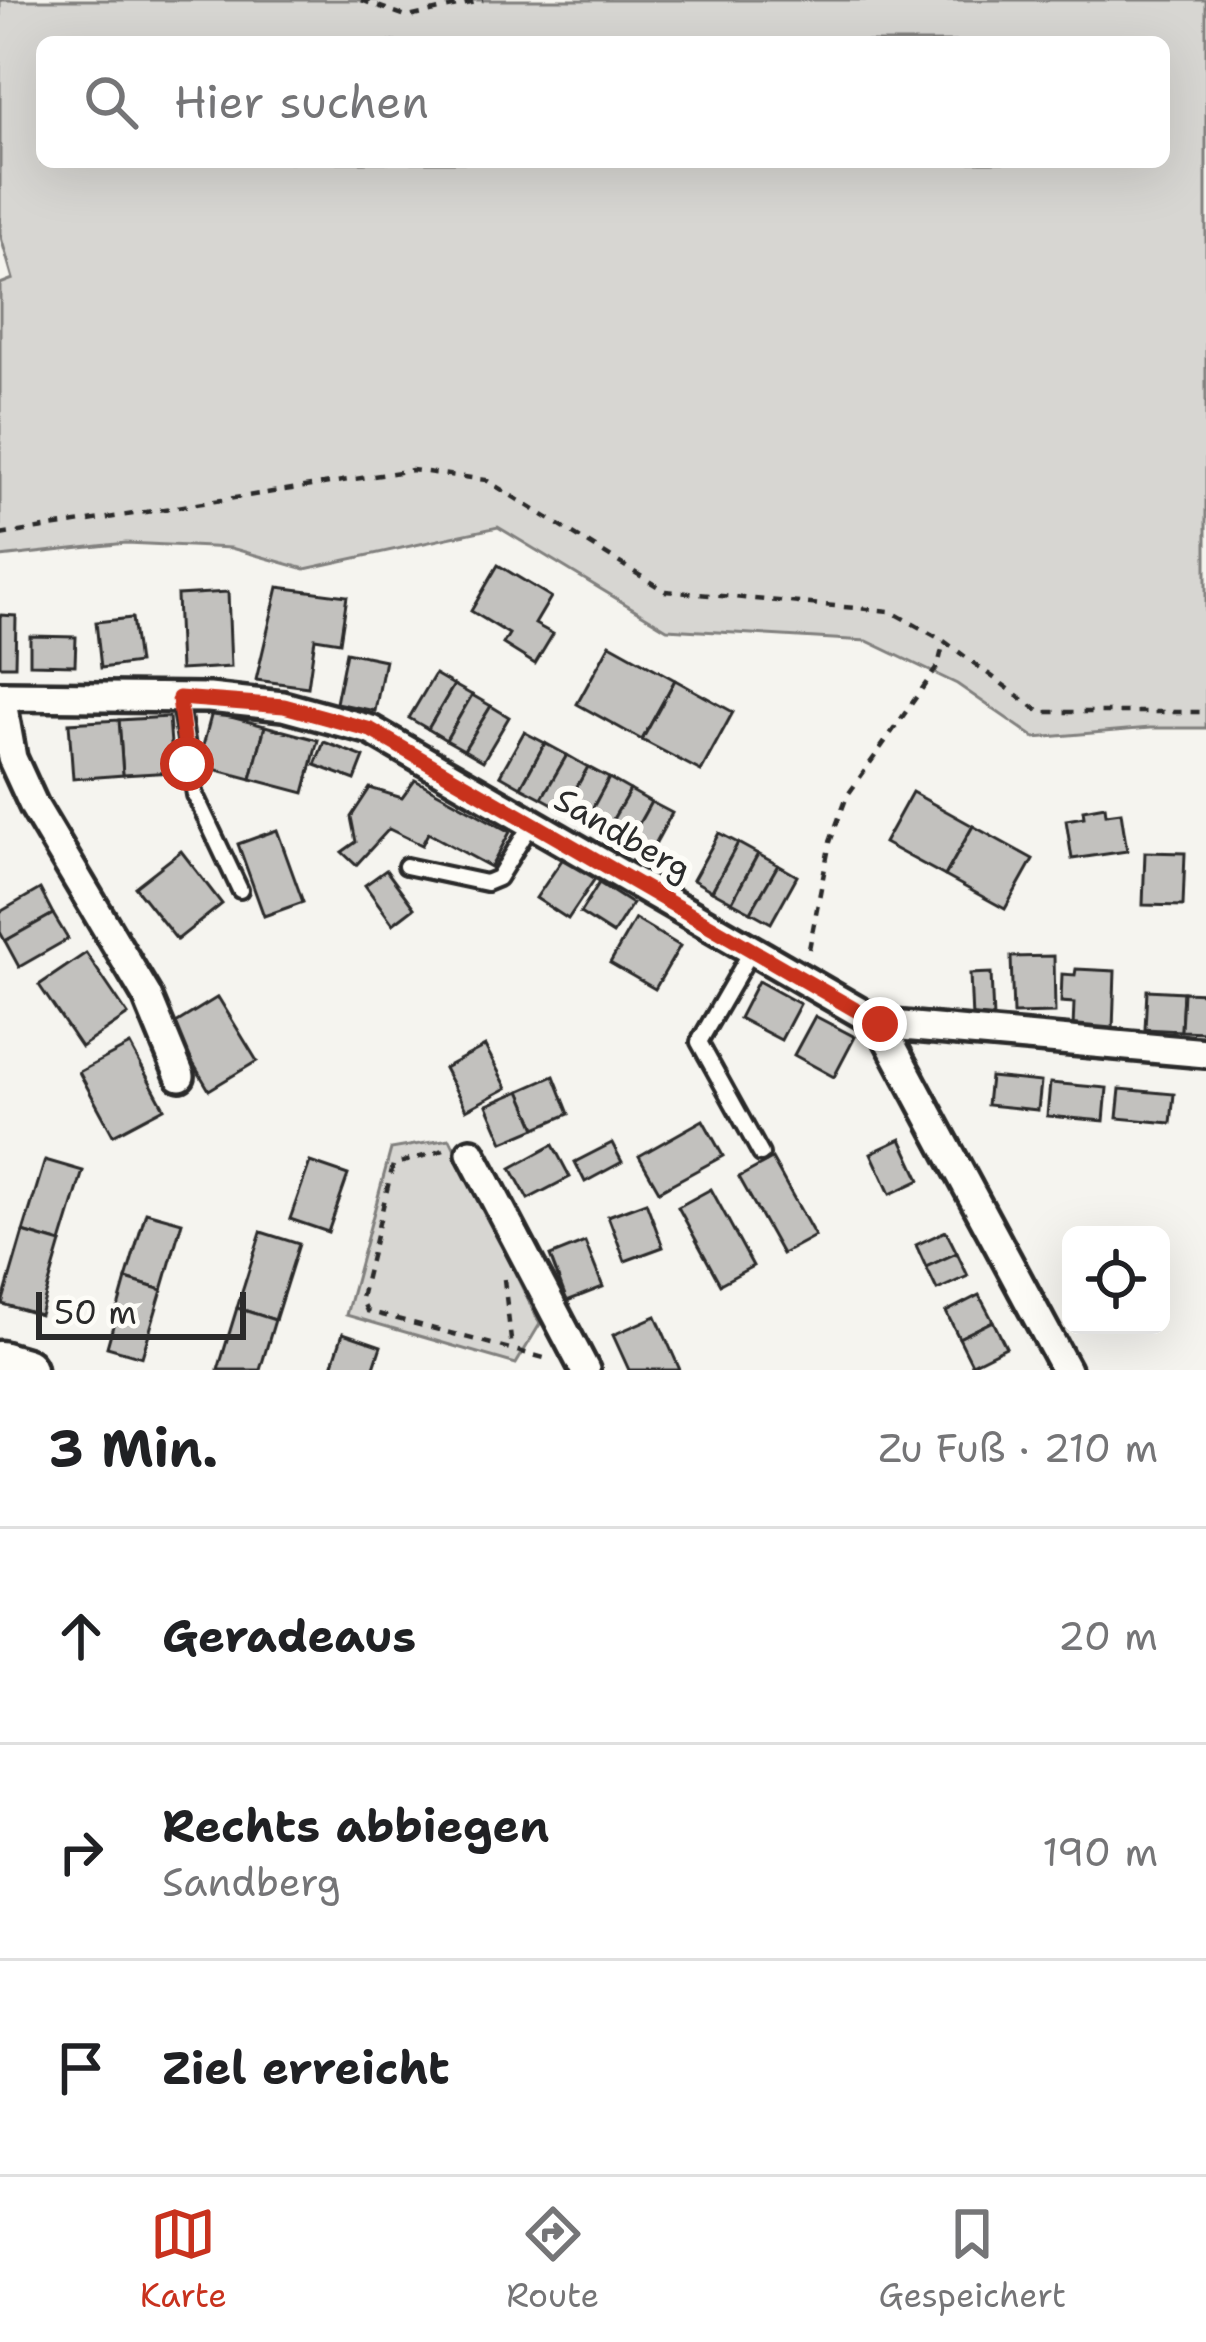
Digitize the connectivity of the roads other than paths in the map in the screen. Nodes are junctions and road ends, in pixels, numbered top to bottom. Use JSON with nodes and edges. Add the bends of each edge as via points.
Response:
{"nodes":[{"id":1,"x":0,"y":696,"type":"edge"},
{"id":2,"x":179,"y":698,"type":"junction"},
{"id":3,"x":532,"y":823,"type":"junction"},
{"id":4,"x":406,"y":866,"type":"dead end"},
{"id":5,"x":240,"y":890,"type":"dead end"},
{"id":6,"x":752,"y":950,"type":"junction"},
{"id":7,"x":880,"y":1024,"type":"junction"},
{"id":8,"x":1206,"y":1053,"type":"edge"},
{"id":9,"x":180,"y":1076,"type":"dead end"},
{"id":10,"x":458,"y":1151,"type":"road end"},
{"id":11,"x":760,"y":1154,"type":"dead end"},
{"id":12,"x":0,"y":1363,"type":"edge"},
{"id":13,"x":574,"y":1366,"type":"edge"},
{"id":14,"x":21,"y":1370,"type":"edge"},
{"id":15,"x":1066,"y":1370,"type":"edge"}],
"edges":[{"from":1,"to":2,"type":"street","name":"Sandberg"},
{"from":1,"to":9,"type":"street","name":"Sandberg","via":[[27,790],[147,996]]},
{"from":2,"to":3,"type":"street","name":"Sandberg","via":[[284,706],[371,730]]},
{"from":2,"to":5,"type":"lane","via":[[195,795]]},
{"from":3,"to":4,"type":"lane","via":[[498,878],[485,883]]},
{"from":3,"to":6,"type":"street","name":"Sandberg"},
{"from":6,"to":7,"type":"street","name":"Sandberg"},
{"from":6,"to":11,"type":"lane","via":[[699,1042]]},
{"from":7,"to":8,"type":"street","name":"Sandberg"},
{"from":7,"to":15,"type":"street"},
{"from":10,"to":13,"type":"street"},
{"from":12,"to":14,"type":"main road"}]}
